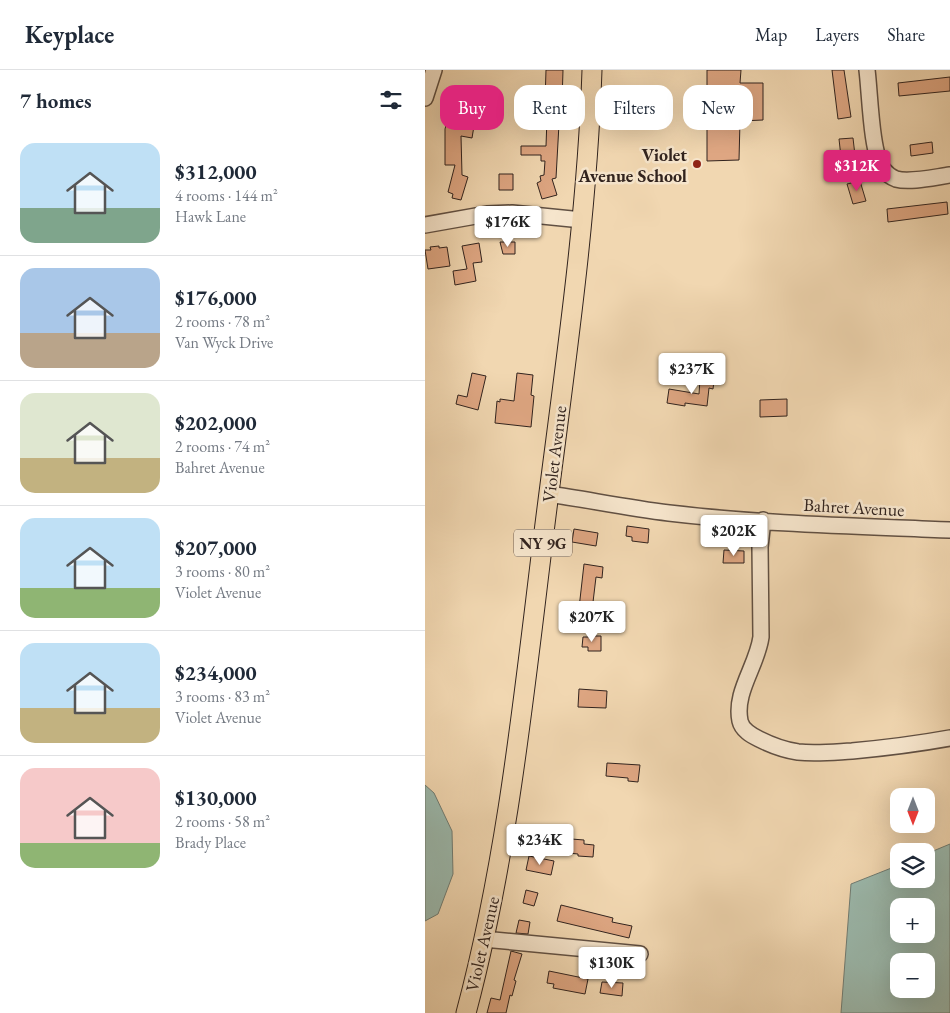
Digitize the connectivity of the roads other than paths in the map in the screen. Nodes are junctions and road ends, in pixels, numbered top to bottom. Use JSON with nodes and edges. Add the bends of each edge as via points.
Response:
{"nodes":[{"id":1,"x":434,"y":70,"type":"edge"},
{"id":2,"x":592,"y":70,"type":"edge"},
{"id":3,"x":867,"y":70,"type":"edge"},
{"id":4,"x":425,"y":98,"type":"edge"},
{"id":5,"x":950,"y":175,"type":"edge"},
{"id":6,"x":582,"y":220,"type":"junction"},
{"id":7,"x":425,"y":224,"type":"edge"},
{"id":8,"x":549,"y":494,"type":"junction"},
{"id":9,"x":763,"y":520,"type":"junction"},
{"id":10,"x":950,"y":530,"type":"edge"},
{"id":11,"x":950,"y":738,"type":"edge"},
{"id":12,"x":483,"y":939,"type":"junction"},
{"id":13,"x":641,"y":954,"type":"dead end"},
{"id":14,"x":466,"y":1013,"type":"edge"}],
"edges":[{"from":1,"to":4,"type":"street"},
{"from":2,"to":6,"type":"main road","name":"Violet Avenue","number":"NY 9G"},
{"from":3,"to":5,"type":"street","via":[[875,146],[884,170],[890,176],[910,180]]},
{"from":6,"to":7,"type":"street","via":[[512,213]]},
{"from":6,"to":8,"type":"main road","name":"Violet Avenue","number":"NY 9G"},
{"from":8,"to":9,"type":"street","name":"Bahret Avenue","via":[[668,513]]},
{"from":8,"to":12,"type":"main road","name":"Violet Avenue","number":"NY 9G","via":[[509,799],[497,878]]},
{"from":9,"to":10,"type":"street","name":"Bahret Avenue"},
{"from":9,"to":11,"type":"street","via":[[760,547],[761,637],[742,691],[739,705],[741,726],[757,738],[798,752],[904,746]]},
{"from":12,"to":13,"type":"street"},
{"from":12,"to":14,"type":"main road","name":"Violet Avenue","number":"NY 9G"}]}
